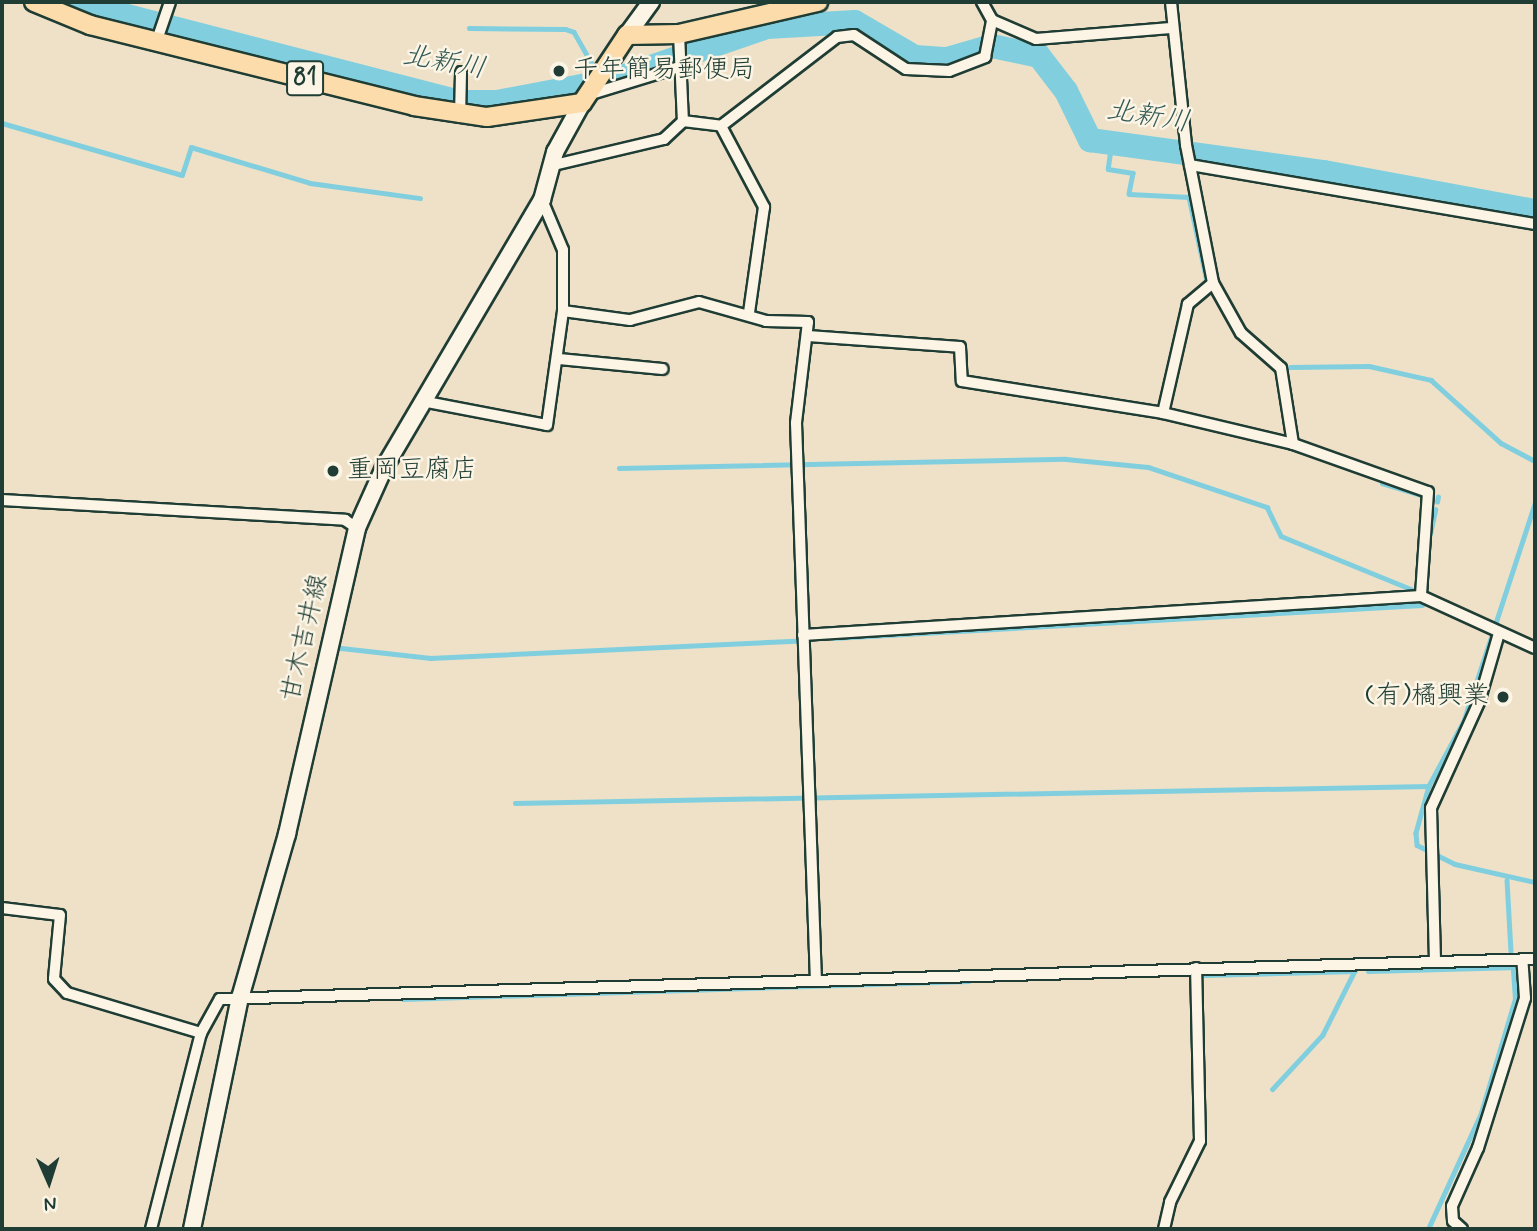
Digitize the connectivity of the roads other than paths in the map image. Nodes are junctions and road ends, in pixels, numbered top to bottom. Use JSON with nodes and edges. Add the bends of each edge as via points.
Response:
{"nodes":[{"id":1,"x":34,"y":2,"type":"edge"},
{"id":2,"x":170,"y":2,"type":"edge"},
{"id":3,"x":651,"y":2,"type":"edge"},
{"id":4,"x":818,"y":2,"type":"edge"},
{"id":5,"x":982,"y":2,"type":"edge"},
{"id":6,"x":1171,"y":2,"type":"edge"},
{"id":7,"x":992,"y":20,"type":"junction"},
{"id":8,"x":1171,"y":28,"type":"junction"},
{"id":9,"x":627,"y":35,"type":"junction"},
{"id":10,"x":158,"y":38,"type":"junction"},
{"id":11,"x":680,"y":39,"type":"junction"},
{"id":12,"x":682,"y":66,"type":"junction"},
{"id":13,"x":461,"y":72,"type":"dead end"},
{"id":14,"x":585,"y":99,"type":"junction"},
{"id":15,"x":461,"y":113,"type":"junction"},
{"id":16,"x":683,"y":121,"type":"junction"},
{"id":17,"x":721,"y":126,"type":"junction"},
{"id":18,"x":1189,"y":162,"type":"junction"},
{"id":19,"x":554,"y":165,"type":"junction"},
{"id":20,"x":542,"y":200,"type":"junction"},
{"id":21,"x":1535,"y":224,"type":"edge"},
{"id":22,"x":1209,"y":286,"type":"junction"},
{"id":23,"x":564,"y":311,"type":"junction"},
{"id":24,"x":749,"y":313,"type":"junction"},
{"id":25,"x":808,"y":336,"type":"junction"},
{"id":26,"x":559,"y":359,"type":"junction"},
{"id":27,"x":663,"y":369,"type":"dead end"},
{"id":28,"x":422,"y":401,"type":"junction"},
{"id":29,"x":1163,"y":413,"type":"junction"},
{"id":30,"x":1293,"y":444,"type":"junction"},
{"id":31,"x":2,"y":500,"type":"edge"},
{"id":32,"x":357,"y":528,"type":"junction"},
{"id":33,"x":1422,"y":591,"type":"junction"},
{"id":34,"x":1499,"y":633,"type":"junction"},
{"id":35,"x":803,"y":635,"type":"junction"},
{"id":36,"x":1535,"y":648,"type":"edge"},
{"id":37,"x":2,"y":908,"type":"edge"},
{"id":38,"x":1522,"y":959,"type":"junction"},
{"id":39,"x":1535,"y":959,"type":"edge"},
{"id":40,"x":1435,"y":961,"type":"junction"},
{"id":41,"x":1196,"y":968,"type":"junction"},
{"id":42,"x":816,"y":981,"type":"junction"},
{"id":43,"x":240,"y":998,"type":"junction"},
{"id":44,"x":201,"y":1033,"type":"junction"},
{"id":45,"x":151,"y":1229,"type":"edge"},
{"id":46,"x":192,"y":1229,"type":"edge"},
{"id":47,"x":1164,"y":1229,"type":"edge"},
{"id":48,"x":1462,"y":1229,"type":"edge"}],
"edges":[{"from":1,"to":10,"type":"main road","number":"81","via":[[90,25]]},
{"from":2,"to":10,"type":"street"},
{"from":3,"to":9,"type":"main road"},
{"from":4,"to":11,"type":"main road"},
{"from":5,"to":7,"type":"street"},
{"from":6,"to":8,"type":"street"},
{"from":7,"to":8,"type":"street","via":[[1036,39]]},
{"from":7,"to":17,"type":"street","via":[[988,52],[949,71],[906,69],[854,35],[837,37]]},
{"from":8,"to":18,"type":"street"},
{"from":9,"to":11,"type":"main road"},
{"from":9,"to":14,"type":"main road"},
{"from":10,"to":15,"type":"main road","number":"81"},
{"from":11,"to":12,"type":"street"},
{"from":12,"to":14,"type":"street"},
{"from":12,"to":16,"type":"street"},
{"from":13,"to":15,"type":"street"},
{"from":14,"to":15,"type":"main road","number":"81"},
{"from":14,"to":19,"type":"main road","name":"甘木吉井線"},
{"from":16,"to":17,"type":"street"},
{"from":16,"to":19,"type":"street","via":[[664,139]]},
{"from":17,"to":24,"type":"street","via":[[764,207]]},
{"from":18,"to":21,"type":"street"},
{"from":18,"to":22,"type":"street"},
{"from":19,"to":20,"type":"main road","name":"甘木吉井線"},
{"from":20,"to":23,"type":"street","via":[[563,250]]},
{"from":20,"to":28,"type":"main road","name":"甘木吉井線"},
{"from":22,"to":29,"type":"street","via":[[1188,304]]},
{"from":22,"to":30,"type":"street","via":[[1241,333],[1281,368]]},
{"from":23,"to":24,"type":"street","via":[[630,320],[699,302]]},
{"from":23,"to":26,"type":"street"},
{"from":24,"to":25,"type":"street","via":[[766,321],[808,323]]},
{"from":25,"to":29,"type":"street","via":[[960,346],[962,381]]},
{"from":25,"to":35,"type":"street","via":[[797,456]]},
{"from":26,"to":27,"type":"street"},
{"from":26,"to":28,"type":"street","via":[[553,413],[540,428]]},
{"from":28,"to":32,"type":"main road","name":"甘木吉井線"},
{"from":29,"to":30,"type":"street"},
{"from":30,"to":33,"type":"street","via":[[1428,492]]},
{"from":31,"to":32,"type":"street","via":[[345,520]]},
{"from":32,"to":43,"type":"main road","name":"甘木吉井線","via":[[286,834]]},
{"from":33,"to":34,"type":"street"},
{"from":33,"to":35,"type":"street"},
{"from":34,"to":36,"type":"street"},
{"from":34,"to":40,"type":"street","via":[[1479,702],[1431,808]]},
{"from":35,"to":42,"type":"street"},
{"from":37,"to":44,"type":"street","via":[[60,915],[54,979],[67,993]]},
{"from":38,"to":39,"type":"street"},
{"from":38,"to":40,"type":"street"},
{"from":38,"to":48,"type":"street","via":[[1525,998],[1478,1148],[1452,1206],[1453,1221]]},
{"from":40,"to":41,"type":"street"},
{"from":41,"to":42,"type":"street"},
{"from":41,"to":47,"type":"street","via":[[1201,1134]]},
{"from":42,"to":43,"type":"street"},
{"from":43,"to":44,"type":"street","via":[[213,1003]]},
{"from":43,"to":46,"type":"main road","name":"甘木吉井線"},
{"from":44,"to":45,"type":"street"}]}
